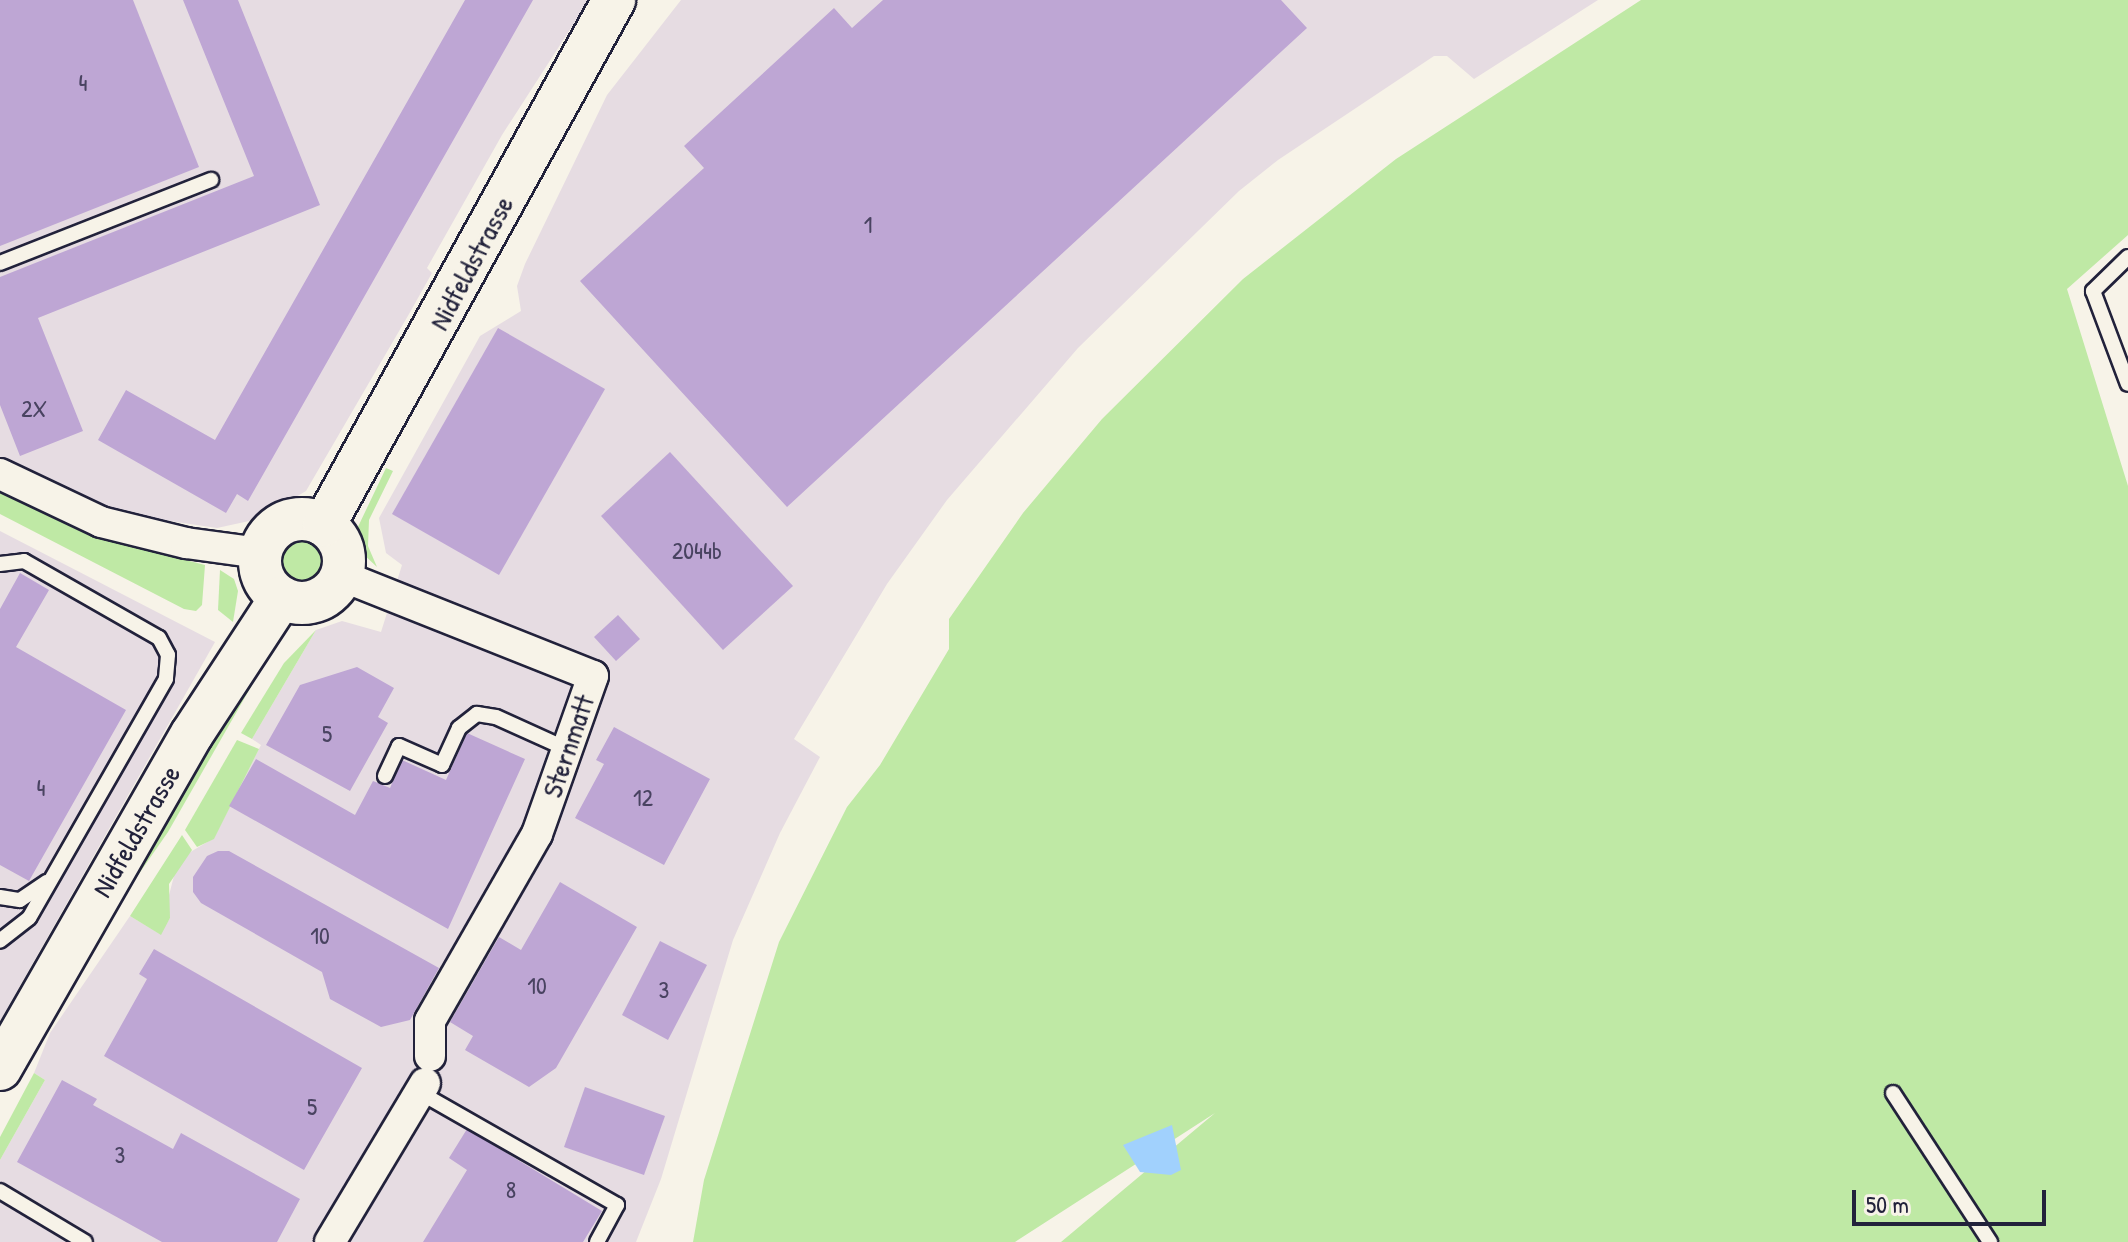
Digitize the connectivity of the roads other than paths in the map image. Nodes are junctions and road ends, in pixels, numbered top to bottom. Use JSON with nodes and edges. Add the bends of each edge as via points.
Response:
{"nodes":[{"id":1,"x":614,"y":0,"type":"edge"},
{"id":2,"x":211,"y":180,"type":"dead end"},
{"id":3,"x":2128,"y":257,"type":"edge"},
{"id":4,"x":0,"y":263,"type":"edge"},
{"id":5,"x":2128,"y":384,"type":"edge"},
{"id":6,"x":0,"y":474,"type":"edge"},
{"id":7,"x":324,"y":525,"type":"junction"},
{"id":8,"x":260,"y":553,"type":"junction"},
{"id":9,"x":0,"y":564,"type":"edge"},
{"id":10,"x":342,"y":576,"type":"junction"},
{"id":11,"x":281,"y":598,"type":"junction"},
{"id":12,"x":567,"y":749,"type":"junction"},
{"id":13,"x":385,"y":776,"type":"dead end"},
{"id":14,"x":51,"y":880,"type":"junction"},
{"id":15,"x":0,"y":897,"type":"edge"},
{"id":16,"x":0,"y":941,"type":"edge"},
{"id":17,"x":0,"y":1069,"type":"edge"},
{"id":18,"x":425,"y":1077,"type":"junction"},
{"id":19,"x":1893,"y":1093,"type":"dead end"},
{"id":20,"x":0,"y":1191,"type":"edge"},
{"id":21,"x":77,"y":1240,"type":"edge"},
{"id":22,"x":330,"y":1242,"type":"edge"},
{"id":23,"x":597,"y":1242,"type":"edge"},
{"id":24,"x":1990,"y":1242,"type":"edge"}],
"edges":[{"from":1,"to":7,"type":"street","name":"Nidfeldstrasse"},
{"from":2,"to":4,"type":"lane"},
{"from":3,"to":5,"type":"lane","via":[[2093,291]]},
{"from":6,"to":8,"type":"street","via":[[101,522],[186,543]]},
{"from":7,"to":8,"type":"street","via":[[302,518],[280,524]]},
{"from":7,"to":10,"type":"street","via":[[344,553]]},
{"from":8,"to":11,"type":"street","via":[[263,579]]},
{"from":9,"to":14,"type":"lane","via":[[24,561],[159,638],[168,655],[166,679]]},
{"from":10,"to":11,"type":"street","via":[[316,601]]},
{"from":10,"to":12,"type":"street","name":"Sternmatt","via":[[593,676]]},
{"from":11,"to":17,"type":"street","name":"Nidfeldstrasse","via":[[192,734]]},
{"from":12,"to":13,"type":"lane","via":[[496,717],[477,714],[459,728],[442,765],[399,746]]},
{"from":12,"to":18,"type":"street","name":"Sternmatt","via":[[537,834],[430,1021]]},
{"from":14,"to":15,"type":"lane","via":[[20,900]]},
{"from":14,"to":16,"type":"lane","via":[[29,918]]},
{"from":18,"to":22,"type":"street","name":"Sternmatt"},
{"from":18,"to":23,"type":"lane","via":[[617,1205]]},
{"from":19,"to":24,"type":"lane"},
{"from":20,"to":21,"type":"lane"}]}
